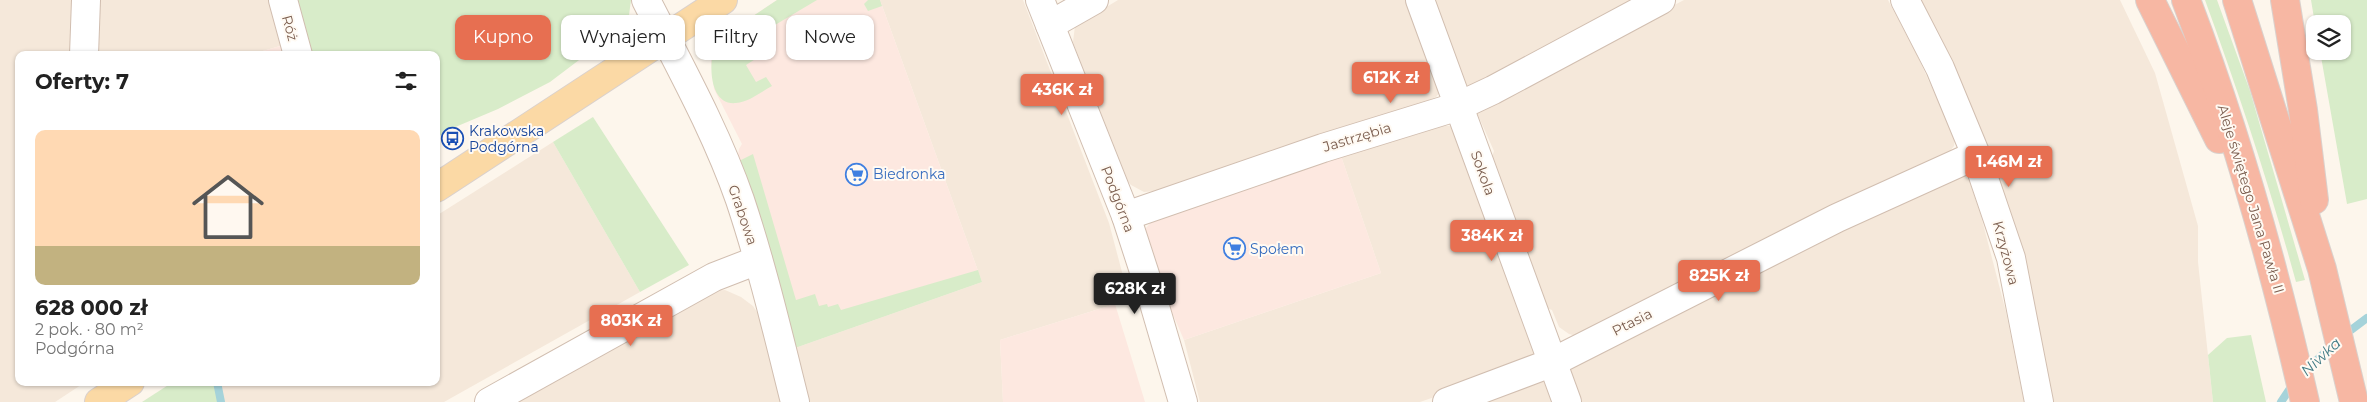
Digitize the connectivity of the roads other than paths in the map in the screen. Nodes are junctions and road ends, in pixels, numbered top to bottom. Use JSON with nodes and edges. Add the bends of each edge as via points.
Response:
{"nodes":[{"id":1,"x":86,"y":0,"type":"edge"},
{"id":2,"x":283,"y":0,"type":"edge"},
{"id":3,"x":646,"y":0,"type":"edge"},
{"id":4,"x":723,"y":0,"type":"edge"},
{"id":5,"x":1040,"y":0,"type":"edge"},
{"id":6,"x":1094,"y":0,"type":"edge"},
{"id":7,"x":1420,"y":0,"type":"edge"},
{"id":8,"x":1661,"y":0,"type":"edge"},
{"id":9,"x":1905,"y":0,"type":"edge"},
{"id":10,"x":2150,"y":0,"type":"edge"},
{"id":11,"x":2186,"y":0,"type":"edge"},
{"id":12,"x":2237,"y":0,"type":"edge"},
{"id":13,"x":2285,"y":0,"type":"edge"},
{"id":14,"x":654,"y":15,"type":"edge"},
{"id":15,"x":685,"y":25,"type":"edge"},
{"id":16,"x":1050,"y":25,"type":"junction"},
{"id":17,"x":84,"y":51,"type":"edge"},
{"id":18,"x":297,"y":51,"type":"edge"},
{"id":19,"x":631,"y":60,"type":"edge"},
{"id":20,"x":677,"y":60,"type":"edge"},
{"id":21,"x":1458,"y":106,"type":"junction"},
{"id":22,"x":1976,"y":154,"type":"junction"},
{"id":23,"x":440,"y":185,"type":"edge"},
{"id":24,"x":1126,"y":216,"type":"junction"},
{"id":25,"x":2260,"y":224,"type":"junction"},
{"id":26,"x":758,"y":260,"type":"junction"},
{"id":27,"x":2322,"y":269,"type":"junction"},
{"id":28,"x":1551,"y":363,"type":"junction"},
{"id":29,"x":489,"y":402,"type":"edge"},
{"id":30,"x":795,"y":402,"type":"edge"},
{"id":31,"x":1182,"y":402,"type":"edge"},
{"id":32,"x":1447,"y":402,"type":"edge"},
{"id":33,"x":1567,"y":402,"type":"edge"},
{"id":34,"x":2039,"y":402,"type":"edge"},
{"id":35,"x":2305,"y":402,"type":"edge"},
{"id":36,"x":2354,"y":402,"type":"edge"}],
"edges":[{"from":1,"to":17,"type":"street"},
{"from":2,"to":18,"type":"street","name":"Róż"},
{"from":3,"to":14,"type":"street","name":"Grabowa"},
{"from":4,"to":15,"type":"main road"},
{"from":5,"to":16,"type":"street","name":"Podgórna"},
{"from":6,"to":16,"type":"street"},
{"from":7,"to":21,"type":"street","name":"Sokola"},
{"from":8,"to":21,"type":"street","name":"Jastrzębia"},
{"from":9,"to":22,"type":"street","name":"Krzyżowa","via":[[1940,68]]},
{"from":10,"to":25,"type":"highway"},
{"from":11,"to":25,"type":"highway","name":"Aleje świętego Jana Pawła II"},
{"from":12,"to":27,"type":"highway"},
{"from":13,"to":27,"type":"highway","via":[[2303,110]]},
{"from":16,"to":24,"type":"street","name":"Podgórna"},
{"from":19,"to":23,"type":"main road"},
{"from":20,"to":26,"type":"street","name":"Grabowa","via":[[739,199]]},
{"from":21,"to":24,"type":"street","name":"Jastrzębia","via":[[1323,148]]},
{"from":21,"to":28,"type":"street","name":"Sokola"},
{"from":22,"to":28,"type":"street","name":"Ptasia","via":[[1837,218]]},
{"from":22,"to":34,"type":"street","name":"Krzyżowa","via":[[2011,258]]},
{"from":24,"to":31,"type":"street","name":"Podgórna"},
{"from":25,"to":35,"type":"highway","name":"Aleje świętego Jana Pawła II","via":[[2284,308]]},
{"from":26,"to":29,"type":"street","via":[[714,277]]},
{"from":26,"to":30,"type":"street","name":"Grabowa"},
{"from":27,"to":36,"type":"highway"},
{"from":28,"to":32,"type":"street","name":"Ptasia"},
{"from":28,"to":33,"type":"street","name":"Sokola"}]}
